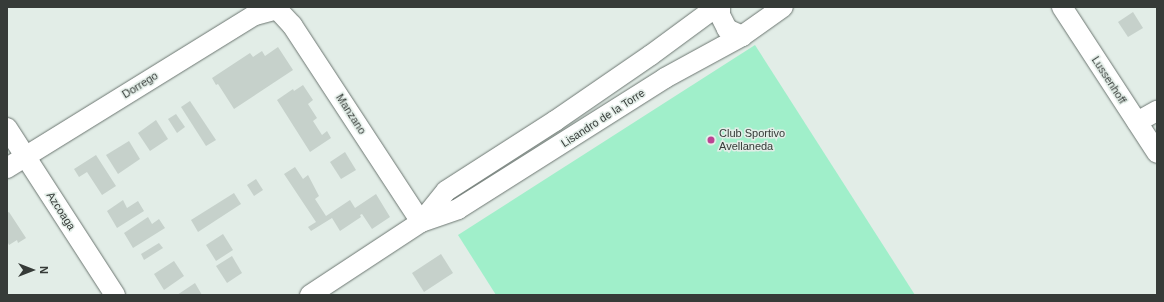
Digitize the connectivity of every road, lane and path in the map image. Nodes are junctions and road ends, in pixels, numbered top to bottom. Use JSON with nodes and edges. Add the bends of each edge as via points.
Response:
{"nodes":[{"id":1,"x":716,"y":7,"type":"edge"},
{"id":2,"x":720,"y":7,"type":"edge"},
{"id":3,"x":783,"y":7,"type":"edge"},
{"id":4,"x":1062,"y":7,"type":"edge"},
{"id":5,"x":276,"y":9,"type":"joint"},
{"id":6,"x":765,"y":14,"type":"edge"},
{"id":7,"x":742,"y":36,"type":"junction"},
{"id":8,"x":651,"y":55,"type":"junction"},
{"id":9,"x":665,"y":78,"type":"junction"},
{"id":10,"x":1157,"y":112,"type":"edge"},
{"id":11,"x":555,"y":121,"type":"junction"},
{"id":12,"x":1137,"y":122,"type":"junction"},
{"id":13,"x":7,"y":128,"type":"edge"},
{"id":14,"x":568,"y":141,"type":"junction"},
{"id":15,"x":1157,"y":153,"type":"edge"},
{"id":16,"x":26,"y":156,"type":"junction"},
{"id":17,"x":7,"y":168,"type":"edge"},
{"id":18,"x":421,"y":222,"type":"junction"},
{"id":19,"x":115,"y":295,"type":"edge"},
{"id":20,"x":310,"y":295,"type":"edge"}],
"edges":[{"from":1,"to":8,"type":"street","name":"Lisandro de la Torre"},
{"from":2,"to":7,"type":"street","via":[[720,14],[727,29]]},
{"from":3,"to":6,"type":"street","name":"Lisandro de la Torre"},
{"from":4,"to":12,"type":"street","name":"Lussenhoff"},
{"from":5,"to":16,"type":"street","name":"Dorrego","via":[[255,15]]},
{"from":5,"to":18,"type":"street","name":"Manzano","via":[[292,25]]},
{"from":6,"to":7,"type":"street","name":"Lisandro de la Torre"},
{"from":7,"to":9,"type":"street","name":"Lisandro de la Torre"},
{"from":8,"to":9,"type":"street"},
{"from":8,"to":11,"type":"street","name":"Lisandro de la Torre"},
{"from":9,"to":14,"type":"street","name":"Lisandro de la Torre"},
{"from":10,"to":12,"type":"street"},
{"from":11,"to":14,"type":"street"},
{"from":11,"to":18,"type":"street","name":"Lisandro de la Torre","via":[[446,191]]},
{"from":12,"to":15,"type":"street","name":"Lussenhoff"},
{"from":13,"to":16,"type":"street","name":"Azcoaga"},
{"from":14,"to":18,"type":"street","name":"Lisandro de la Torre","via":[[458,209]]},
{"from":16,"to":17,"type":"street","name":"Dorrego"},
{"from":16,"to":19,"type":"street","name":"Azcoaga"},
{"from":18,"to":20,"type":"street","name":"Lisandro de la Torre"}]}
